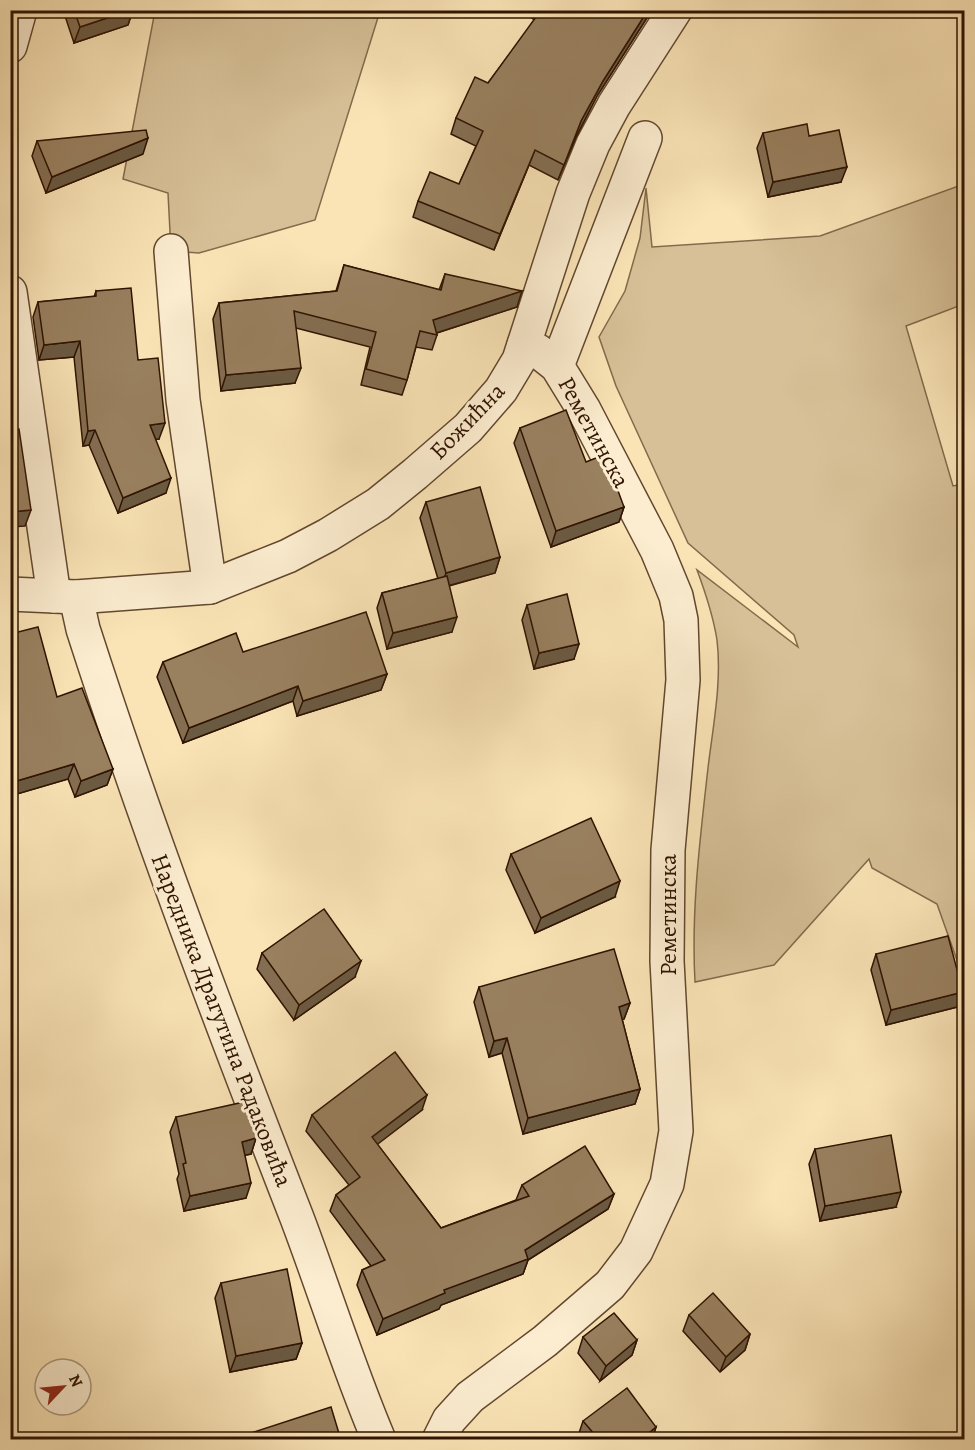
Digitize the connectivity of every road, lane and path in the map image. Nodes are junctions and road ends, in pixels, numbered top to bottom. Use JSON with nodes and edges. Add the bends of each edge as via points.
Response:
{"nodes":[{"id":1,"x":20,"y":10,"type":"edge"},
{"id":2,"x":675,"y":10,"type":"edge"},
{"id":3,"x":10,"y":46,"type":"edge"},
{"id":4,"x":645,"y":138,"type":"dead end"},
{"id":5,"x":171,"y":251,"type":"dead end"},
{"id":6,"x":10,"y":292,"type":"edge"},
{"id":7,"x":524,"y":345,"type":"junction"},
{"id":8,"x":557,"y":366,"type":"junction"},
{"id":9,"x":210,"y":587,"type":"junction"},
{"id":10,"x":10,"y":594,"type":"edge"},
{"id":11,"x":65,"y":596,"type":"junction"},
{"id":12,"x":379,"y":1440,"type":"edge"},
{"id":13,"x":439,"y":1440,"type":"edge"}],
"edges":[{"from":1,"to":3,"type":"street"},
{"from":2,"to":7,"type":"street","name":"Божићна","via":[[593,144],[573,193]]},
{"from":4,"to":8,"type":"street"},
{"from":5,"to":9,"type":"street","via":[[183,400]]},
{"from":6,"to":11,"type":"street"},
{"from":7,"to":8,"type":"street","name":"Реметинска"},
{"from":7,"to":9,"type":"street","name":"Божићна","via":[[501,390],[468,428],[378,504],[288,556]]},
{"from":8,"to":13,"type":"street","name":"Реметинска","via":[[657,550],[676,596],[681,620],[683,680],[668,850],[667,961],[676,1131],[667,1184],[636,1251],[610,1285],[470,1398],[449,1420]]},
{"from":9,"to":11,"type":"street","name":"Божићна"},
{"from":10,"to":11,"type":"street","name":"Божићна"},
{"from":11,"to":12,"type":"street","name":"Наредника Драгутина Радаковића","via":[[83,629],[147,818]]}]}
